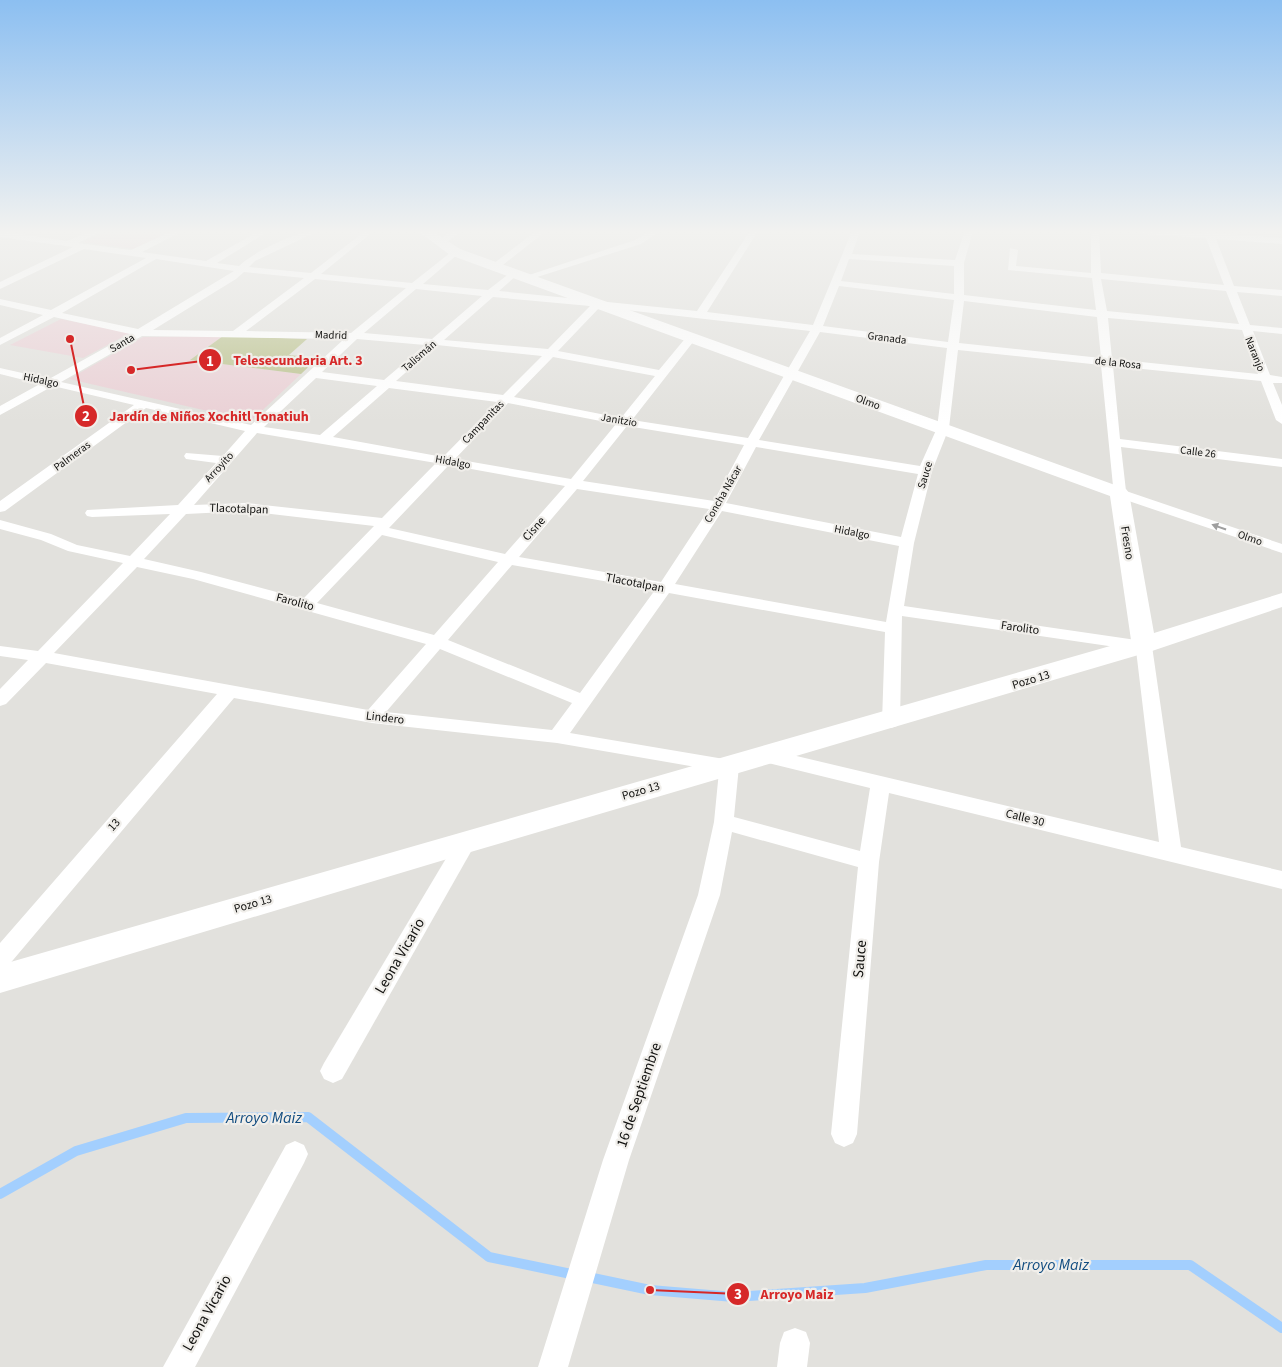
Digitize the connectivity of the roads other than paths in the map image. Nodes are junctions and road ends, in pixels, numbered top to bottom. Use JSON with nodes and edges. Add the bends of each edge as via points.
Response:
{"nodes":[{"id":1,"x":87,"y":295,"type":"edge"},
{"id":2,"x":203,"y":295,"type":"edge"},
{"id":3,"x":289,"y":295,"type":"edge"},
{"id":4,"x":403,"y":295,"type":"edge"},
{"id":5,"x":489,"y":295,"type":"edge"},
{"id":6,"x":508,"y":295,"type":"edge"},
{"id":7,"x":575,"y":295,"type":"edge"},
{"id":8,"x":712,"y":295,"type":"edge"},
{"id":9,"x":831,"y":295,"type":"edge"},
{"id":10,"x":933,"y":295,"type":"edge"},
{"id":11,"x":959,"y":295,"type":"edge"},
{"id":12,"x":1099,"y":295,"type":"edge"},
{"id":13,"x":1232,"y":295,"type":"edge"},
{"id":14,"x":959,"y":298,"type":"junction"},
{"id":15,"x":0,"y":302,"type":"edge"},
{"id":16,"x":598,"y":304,"type":"junction"},
{"id":17,"x":54,"y":314,"type":"junction"},
{"id":18,"x":700,"y":314,"type":"junction"},
{"id":19,"x":1102,"y":314,"type":"junction"},
{"id":20,"x":1244,"y":327,"type":"junction"},
{"id":21,"x":817,"y":329,"type":"junction"},
{"id":22,"x":1282,"y":332,"type":"edge"},
{"id":23,"x":140,"y":333,"type":"junction"},
{"id":24,"x":237,"y":333,"type":"junction"},
{"id":25,"x":354,"y":336,"type":"junction"},
{"id":26,"x":692,"y":338,"type":"junction"},
{"id":27,"x":0,"y":342,"type":"edge"},
{"id":28,"x":435,"y":342,"type":"junction"},
{"id":29,"x":954,"y":346,"type":"junction"},
{"id":30,"x":550,"y":353,"type":"junction"},
{"id":31,"x":1107,"y":362,"type":"junction"},
{"id":32,"x":0,"y":372,"type":"edge"},
{"id":33,"x":312,"y":374,"type":"junction"},
{"id":34,"x":662,"y":374,"type":"junction"},
{"id":35,"x":791,"y":374,"type":"junction"},
{"id":36,"x":1264,"y":378,"type":"junction"},
{"id":37,"x":1282,"y":380,"type":"edge"},
{"id":38,"x":52,"y":383,"type":"junction"},
{"id":39,"x":386,"y":384,"type":"junction"},
{"id":40,"x":505,"y":399,"type":"junction"},
{"id":41,"x":144,"y":404,"type":"junction"},
{"id":42,"x":0,"y":411,"type":"edge"},
{"id":43,"x":1282,"y":420,"type":"edge"},
{"id":44,"x":624,"y":422,"type":"junction"},
{"id":45,"x":943,"y":428,"type":"junction"},
{"id":46,"x":254,"y":429,"type":"junction"},
{"id":47,"x":323,"y":439,"type":"junction"},
{"id":48,"x":752,"y":442,"type":"junction"},
{"id":49,"x":1114,"y":442,"type":"junction"},
{"id":50,"x":191,"y":456,"type":"dead end"},
{"id":51,"x":225,"y":460,"type":"junction"},
{"id":52,"x":446,"y":460,"type":"junction"},
{"id":53,"x":1282,"y":463,"type":"edge"},
{"id":54,"x":926,"y":470,"type":"junction"},
{"id":55,"x":574,"y":484,"type":"junction"},
{"id":56,"x":1119,"y":492,"type":"junction"},
{"id":57,"x":718,"y":506,"type":"junction"},
{"id":58,"x":0,"y":508,"type":"edge"},
{"id":59,"x":180,"y":509,"type":"junction"},
{"id":60,"x":92,"y":513,"type":"dead end"},
{"id":61,"x":0,"y":524,"type":"edge"},
{"id":62,"x":382,"y":527,"type":"junction"},
{"id":63,"x":908,"y":543,"type":"junction"},
{"id":64,"x":1282,"y":549,"type":"edge"},
{"id":65,"x":507,"y":559,"type":"junction"},
{"id":66,"x":135,"y":560,"type":"junction"},
{"id":67,"x":664,"y":589,"type":"junction"},
{"id":68,"x":1282,"y":600,"type":"edge"},
{"id":69,"x":306,"y":605,"type":"junction"},
{"id":70,"x":895,"y":610,"type":"junction"},
{"id":71,"x":893,"y":628,"type":"junction"},
{"id":72,"x":436,"y":641,"type":"junction"},
{"id":73,"x":1144,"y":646,"type":"junction"},
{"id":74,"x":0,"y":651,"type":"edge"},
{"id":75,"x":44,"y":657,"type":"junction"},
{"id":76,"x":229,"y":692,"type":"junction"},
{"id":77,"x":0,"y":700,"type":"edge"},
{"id":78,"x":584,"y":702,"type":"junction"},
{"id":79,"x":372,"y":717,"type":"junction"},
{"id":80,"x":891,"y":722,"type":"junction"},
{"id":81,"x":557,"y":737,"type":"junction"},
{"id":82,"x":768,"y":756,"type":"junction"},
{"id":83,"x":729,"y":766,"type":"junction"},
{"id":84,"x":881,"y":783,"type":"junction"},
{"id":85,"x":724,"y":822,"type":"junction"},
{"id":86,"x":467,"y":841,"type":"junction"},
{"id":87,"x":1171,"y":853,"type":"junction"},
{"id":88,"x":869,"y":862,"type":"junction"},
{"id":89,"x":1282,"y":880,"type":"edge"},
{"id":90,"x":0,"y":959,"type":"edge"},
{"id":91,"x":0,"y":979,"type":"edge"},
{"id":92,"x":333,"y":1071,"type":"dead end"},
{"id":93,"x":844,"y":1134,"type":"dead end"},
{"id":94,"x":295,"y":1154,"type":"dead end"},
{"id":95,"x":556,"y":1356,"type":"edge"},
{"id":96,"x":178,"y":1367,"type":"edge"}],
"edges":[{"from":1,"to":17,"type":"street"},
{"from":2,"to":23,"type":"street","name":"Santa"},
{"from":3,"to":24,"type":"street"},
{"from":4,"to":25,"type":"street","name":"Arroyito"},
{"from":5,"to":28,"type":"street","name":"Talismán"},
{"from":6,"to":16,"type":"street","name":"Granada"},
{"from":7,"to":16,"type":"main road","name":"Olmo"},
{"from":8,"to":18,"type":"street"},
{"from":9,"to":21,"type":"street","name":"Concha Nácar"},
{"from":10,"to":14,"type":"street"},
{"from":11,"to":14,"type":"street","name":"Sauce"},
{"from":12,"to":19,"type":"street","name":"Fresno"},
{"from":13,"to":20,"type":"street","name":"Naranjo"},
{"from":14,"to":19,"type":"street"},
{"from":14,"to":29,"type":"street","name":"Sauce"},
{"from":15,"to":17,"type":"street","name":"Madrid"},
{"from":16,"to":18,"type":"street","name":"Granada"},
{"from":16,"to":26,"type":"main road","name":"Olmo"},
{"from":16,"to":30,"type":"street","name":"Campanitas"},
{"from":17,"to":23,"type":"street","name":"Madrid"},
{"from":17,"to":27,"type":"street"},
{"from":18,"to":21,"type":"street","name":"Granada"},
{"from":19,"to":20,"type":"street"},
{"from":19,"to":31,"type":"street","name":"Fresno"},
{"from":20,"to":22,"type":"street"},
{"from":20,"to":36,"type":"street","name":"Naranjo"},
{"from":21,"to":29,"type":"street","name":"Granada"},
{"from":21,"to":35,"type":"street","name":"Concha Nácar"},
{"from":23,"to":24,"type":"street","name":"Madrid"},
{"from":23,"to":38,"type":"street","name":"Santa"},
{"from":24,"to":25,"type":"street","name":"Madrid"},
{"from":25,"to":28,"type":"street","name":"Madrid"},
{"from":25,"to":33,"type":"street","name":"Arroyito"},
{"from":26,"to":34,"type":"street","name":"Cisne"},
{"from":26,"to":35,"type":"main road","name":"Olmo"},
{"from":28,"to":30,"type":"street","name":"Madrid"},
{"from":28,"to":39,"type":"street","name":"Talismán"},
{"from":29,"to":31,"type":"street","name":"de la Rosa"},
{"from":29,"to":45,"type":"street","name":"Sauce"},
{"from":30,"to":34,"type":"street","name":"Madrid"},
{"from":30,"to":40,"type":"street","name":"Campanitas"},
{"from":31,"to":36,"type":"street","name":"de la Rosa"},
{"from":31,"to":49,"type":"street","name":"Fresno"},
{"from":32,"to":38,"type":"street","name":"Hidalgo"},
{"from":33,"to":39,"type":"street","name":"Janitzio"},
{"from":33,"to":46,"type":"street","name":"Arroyito"},
{"from":34,"to":44,"type":"street","name":"Cisne"},
{"from":35,"to":45,"type":"main road","name":"Olmo"},
{"from":35,"to":48,"type":"street","name":"Concha Nácar"},
{"from":36,"to":37,"type":"street","name":"de la Rosa"},
{"from":36,"to":43,"type":"street","name":"Naranjo"},
{"from":38,"to":41,"type":"street","name":"Hidalgo"},
{"from":38,"to":42,"type":"street","name":"Santa"},
{"from":39,"to":40,"type":"street","name":"Janitzio"},
{"from":39,"to":47,"type":"street","name":"Talismán"},
{"from":40,"to":44,"type":"street","name":"Janitzio"},
{"from":40,"to":52,"type":"street","name":"Campanitas"},
{"from":41,"to":46,"type":"street","name":"Hidalgo"},
{"from":41,"to":58,"type":"street","name":"Palmeras"},
{"from":44,"to":48,"type":"street","name":"Janitzio"},
{"from":44,"to":55,"type":"street","name":"Cisne"},
{"from":45,"to":54,"type":"street","name":"Sauce"},
{"from":45,"to":56,"type":"main road","name":"Olmo"},
{"from":46,"to":47,"type":"street","name":"Hidalgo"},
{"from":46,"to":51,"type":"street","name":"Arroyito"},
{"from":47,"to":52,"type":"street","name":"Hidalgo"},
{"from":48,"to":54,"type":"street","name":"Janitzio"},
{"from":48,"to":57,"type":"street","name":"Concha Nácar"},
{"from":49,"to":53,"type":"street","name":"Calle 26"},
{"from":49,"to":56,"type":"street","name":"Fresno"},
{"from":50,"to":51,"type":"street"},
{"from":51,"to":59,"type":"street","name":"Arroyito"},
{"from":52,"to":55,"type":"street","name":"Hidalgo"},
{"from":52,"to":62,"type":"street","name":"Campanitas"},
{"from":54,"to":63,"type":"street","name":"Sauce"},
{"from":55,"to":57,"type":"street","name":"Hidalgo"},
{"from":55,"to":65,"type":"street","name":"Cisne"},
{"from":64,"to":56,"type":"street","name":"Olmo","one_way":true},
{"from":56,"to":73,"type":"main road","name":"Fresno"},
{"from":57,"to":63,"type":"street","name":"Hidalgo"},
{"from":57,"to":67,"type":"street","name":"Concha Nácar"},
{"from":59,"to":60,"type":"street","name":"Tlacotalpan"},
{"from":59,"to":62,"type":"street","name":"Tlacotalpan","via":[[246,507]]},
{"from":59,"to":66,"type":"street","name":"Arroyito"},
{"from":61,"to":66,"type":"street","name":"Farolito","via":[[72,548]]},
{"from":62,"to":65,"type":"street","name":"Tlacotalpan"},
{"from":62,"to":69,"type":"street","name":"Campanitas"},
{"from":63,"to":70,"type":"street","name":"Sauce"},
{"from":65,"to":67,"type":"street","name":"Tlacotalpan"},
{"from":65,"to":72,"type":"street","name":"Cisne"},
{"from":66,"to":69,"type":"street","name":"Farolito"},
{"from":66,"to":75,"type":"street","name":"Arroyito"},
{"from":67,"to":71,"type":"street","name":"Tlacotalpan"},
{"from":67,"to":78,"type":"street","name":"Concha Nácar"},
{"from":68,"to":73,"type":"main road","name":"Pozo 13"},
{"from":69,"to":72,"type":"street","name":"Farolito"},
{"from":70,"to":71,"type":"street","name":"Sauce"},
{"from":70,"to":73,"type":"street","name":"Farolito"},
{"from":71,"to":80,"type":"street","name":"Sauce"},
{"from":72,"to":78,"type":"street","name":"Farolito"},
{"from":72,"to":79,"type":"street","name":"Cisne"},
{"from":73,"to":80,"type":"main road","name":"Pozo 13"},
{"from":73,"to":87,"type":"street","name":"Fresno"},
{"from":74,"to":75,"type":"street","name":"Lindero"},
{"from":75,"to":76,"type":"street","name":"Lindero"},
{"from":75,"to":77,"type":"street","name":"Arroyito"},
{"from":76,"to":79,"type":"street","name":"Lindero"},
{"from":76,"to":90,"type":"street","name":"13"},
{"from":78,"to":81,"type":"street","name":"Concha Nácar"},
{"from":79,"to":81,"type":"street","name":"Lindero"},
{"from":80,"to":82,"type":"main road","name":"Pozo 13"},
{"from":81,"to":83,"type":"street","name":"Lindero"},
{"from":82,"to":83,"type":"main road","name":"Pozo 13"},
{"from":82,"to":84,"type":"street","name":"Calle 30"},
{"from":83,"to":85,"type":"street","name":"16 de Septiembre"},
{"from":83,"to":86,"type":"main road","name":"Pozo 13"},
{"from":84,"to":87,"type":"street","name":"Calle 30"},
{"from":84,"to":88,"type":"street","name":"Sauce"},
{"from":85,"to":88,"type":"street"},
{"from":85,"to":95,"type":"street","name":"16 de Septiembre","via":[[709,895],[616,1160]]},
{"from":86,"to":91,"type":"main road","name":"Pozo 13"},
{"from":86,"to":92,"type":"street","name":"Leona Vicario"},
{"from":87,"to":89,"type":"street","name":"Calle 30"},
{"from":88,"to":93,"type":"street","name":"Sauce"},
{"from":94,"to":96,"type":"street","name":"Leona Vicario"}]}
